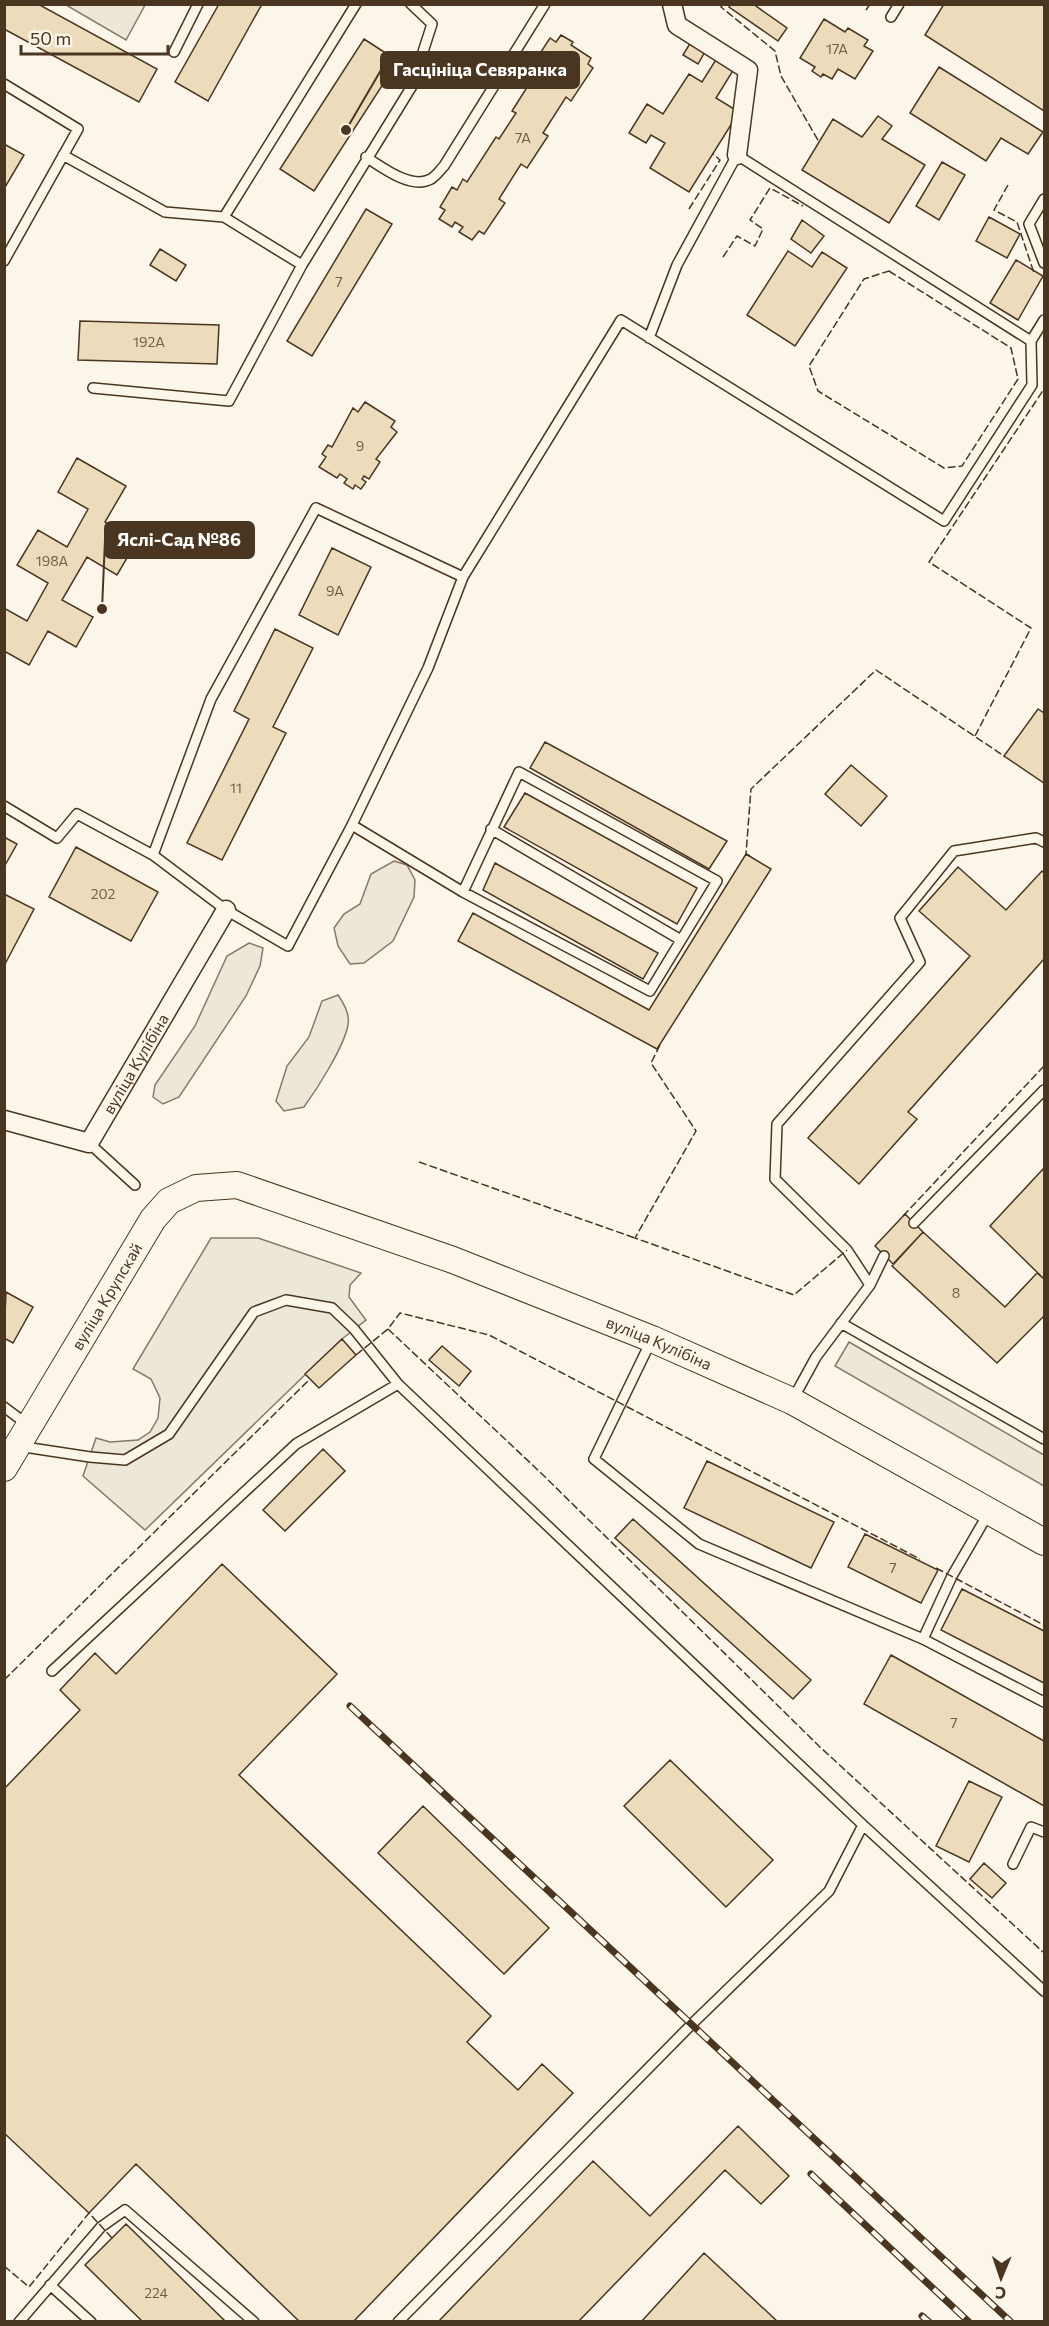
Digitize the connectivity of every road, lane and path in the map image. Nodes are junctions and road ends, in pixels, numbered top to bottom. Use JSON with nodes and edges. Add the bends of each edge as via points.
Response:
{"nodes":[{"id":1,"x":198,"y":4,"type":"edge"},
{"id":2,"x":356,"y":4,"type":"edge"},
{"id":3,"x":411,"y":4,"type":"edge"},
{"id":4,"x":545,"y":4,"type":"edge"},
{"id":5,"x":672,"y":4,"type":"edge"},
{"id":6,"x":899,"y":4,"type":"edge"},
{"id":7,"x":891,"y":17,"type":"dead end"},
{"id":8,"x":174,"y":52,"type":"dead end"},
{"id":9,"x":4,"y":84,"type":"edge"},
{"id":10,"x":63,"y":155,"type":"junction"},
{"id":11,"x":737,"y":155,"type":"junction"},
{"id":12,"x":366,"y":157,"type":"junction"},
{"id":13,"x":1044,"y":199,"type":"edge"},
{"id":14,"x":224,"y":217,"type":"junction"},
{"id":15,"x":4,"y":261,"type":"edge"},
{"id":16,"x":1044,"y":263,"type":"edge"},
{"id":17,"x":302,"y":265,"type":"junction"},
{"id":18,"x":1044,"y":320,"type":"edge"},
{"id":19,"x":649,"y":338,"type":"junction"},
{"id":20,"x":1031,"y":341,"type":"junction"},
{"id":21,"x":93,"y":388,"type":"dead end"},
{"id":22,"x":463,"y":577,"type":"junction"},
{"id":23,"x":4,"y":806,"type":"edge"},
{"id":24,"x":352,"y":825,"type":"junction"},
{"id":25,"x":491,"y":829,"type":"junction"},
{"id":26,"x":1044,"y":842,"type":"edge"},
{"id":27,"x":153,"y":855,"type":"junction"},
{"id":28,"x":463,"y":892,"type":"junction"},
{"id":29,"x":226,"y":910,"type":"junction"},
{"id":30,"x":681,"y":940,"type":"junction"},
{"id":31,"x":1044,"y":1090,"type":"edge"},
{"id":32,"x":4,"y":1120,"type":"edge"},
{"id":33,"x":89,"y":1143,"type":"junction"},
{"id":34,"x":135,"y":1185,"type":"dead end"},
{"id":35,"x":251,"y":1189,"type":"joint"},
{"id":36,"x":914,"y":1223,"type":"dead end"},
{"id":37,"x":884,"y":1256,"type":"dead end"},
{"id":38,"x":870,"y":1285,"type":"junction"},
{"id":39,"x":841,"y":1323,"type":"junction"},
{"id":40,"x":652,"y":1339,"type":"junction"},
{"id":41,"x":398,"y":1384,"type":"junction"},
{"id":42,"x":792,"y":1401,"type":"junction"},
{"id":43,"x":4,"y":1407,"type":"edge"},
{"id":44,"x":1044,"y":1439,"type":"edge"},
{"id":45,"x":16,"y":1446,"type":"edge"},
{"id":46,"x":990,"y":1512,"type":"junction"},
{"id":47,"x":1044,"y":1542,"type":"edge"},
{"id":48,"x":923,"y":1639,"type":"junction"},
{"id":49,"x":52,"y":1671,"type":"dead end"},
{"id":50,"x":1044,"y":1702,"type":"edge"},
{"id":51,"x":863,"y":1825,"type":"junction"},
{"id":52,"x":1044,"y":1832,"type":"edge"},
{"id":53,"x":1013,"y":1864,"type":"dead end"},
{"id":54,"x":1044,"y":1991,"type":"edge"},
{"id":55,"x":50,"y":2285,"type":"junction"},
{"id":56,"x":19,"y":2322,"type":"edge"},
{"id":57,"x":91,"y":2322,"type":"edge"},
{"id":58,"x":254,"y":2322,"type":"edge"},
{"id":59,"x":398,"y":2322,"type":"edge"}],
"edges":[{"from":1,"to":8,"type":"lane"},
{"from":2,"to":14,"type":"lane"},
{"from":3,"to":12,"type":"lane","via":[[432,24],[412,86]]},
{"from":4,"to":12,"type":"lane","via":[[444,166],[431,179],[405,179]]},
{"from":5,"to":11,"type":"street","via":[[677,25],[748,70]]},
{"from":6,"to":7,"type":"lane"},
{"from":9,"to":10,"type":"lane","via":[[78,129]]},
{"from":10,"to":14,"type":"lane","via":[[165,212]]},
{"from":10,"to":15,"type":"lane"},
{"from":11,"to":19,"type":"lane","via":[[677,265]]},
{"from":11,"to":20,"type":"lane"},
{"from":12,"to":17,"type":"lane"},
{"from":13,"to":16,"type":"lane","via":[[1029,224]]},
{"from":14,"to":17,"type":"lane"},
{"from":17,"to":21,"type":"lane","via":[[229,401]]},
{"from":18,"to":20,"type":"lane"},
{"from":19,"to":20,"type":"lane","via":[[944,521],[1032,385]]},
{"from":19,"to":22,"type":"lane","via":[[621,320]]},
{"from":22,"to":24,"type":"lane","via":[[428,668]]},
{"from":22,"to":27,"type":"lane","via":[[316,508],[211,699]]},
{"from":23,"to":27,"type":"lane","via":[[57,838],[77,814]]},
{"from":24,"to":28,"type":"lane"},
{"from":24,"to":29,"type":"lane","via":[[288,946]]},
{"from":25,"to":28,"type":"lane"},
{"from":25,"to":30,"type":"lane"},
{"from":25,"to":30,"type":"lane","via":[[519,772],[717,881]]},
{"from":26,"to":38,"type":"lane","via":[[1036,838],[954,851],[900,918],[920,962],[777,1124],[775,1179],[847,1250]]},
{"from":27,"to":29,"type":"lane"},
{"from":28,"to":30,"type":"lane","via":[[650,991]]},
{"from":29,"to":33,"type":"street","name":"вуліца Кулібіна"},
{"from":31,"to":36,"type":"lane"},
{"from":32,"to":33,"type":"street"},
{"from":33,"to":34,"type":"lane"},
{"from":35,"to":40,"type":"main road","name":"вуліца Кулібіна","via":[[453,1260]]},
{"from":35,"to":45,"type":"main road","name":"вуліца Крупскай","via":[[237,1185],[196,1188],[169,1201],[153,1219]]},
{"from":37,"to":38,"type":"lane"},
{"from":38,"to":39,"type":"lane"},
{"from":39,"to":42,"type":"lane","via":[[816,1357]]},
{"from":39,"to":44,"type":"lane"},
{"from":40,"to":42,"type":"main road","name":"вуліца Кулібіна"},
{"from":40,"to":48,"type":"lane","via":[[594,1459],[699,1544]]},
{"from":41,"to":45,"type":"lane","via":[[332,1308],[286,1300],[254,1312],[169,1434],[125,1460]]},
{"from":41,"to":49,"type":"lane","via":[[296,1444]]},
{"from":41,"to":51,"type":"lane"},
{"from":42,"to":46,"type":"main road","name":"вуліца Кулібіна"},
{"from":43,"to":45,"type":"lane"},
{"from":46,"to":47,"type":"main road","name":"вуліца Кулібіна"},
{"from":46,"to":48,"type":"lane","via":[[952,1576]]},
{"from":48,"to":50,"type":"lane"},
{"from":51,"to":54,"type":"lane"},
{"from":51,"to":59,"type":"lane","via":[[829,1891]]},
{"from":52,"to":53,"type":"lane","via":[[1032,1827]]},
{"from":55,"to":56,"type":"lane"},
{"from":55,"to":57,"type":"lane"},
{"from":55,"to":58,"type":"lane","via":[[101,2227],[125,2210]]}]}
